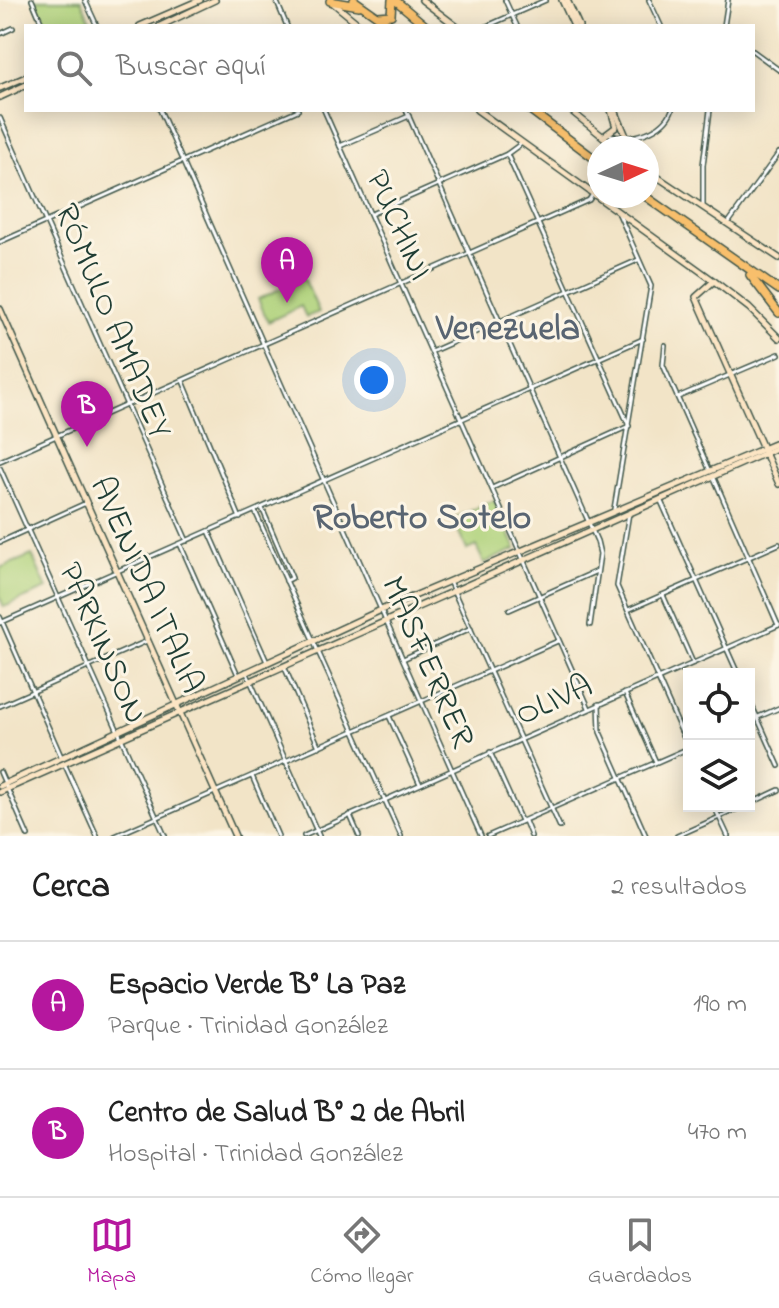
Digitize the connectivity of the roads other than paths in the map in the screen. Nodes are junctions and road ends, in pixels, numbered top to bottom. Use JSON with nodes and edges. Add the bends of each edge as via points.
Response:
{"nodes":[{"id":1,"x":32,"y":0,"type":"edge"},
{"id":2,"x":85,"y":0,"type":"edge"},
{"id":3,"x":200,"y":0,"type":"edge"},
{"id":4,"x":215,"y":0,"type":"edge"},
{"id":5,"x":276,"y":0,"type":"edge"},
{"id":6,"x":329,"y":0,"type":"edge"},
{"id":7,"x":354,"y":0,"type":"edge"},
{"id":8,"x":394,"y":0,"type":"edge"},
{"id":9,"x":422,"y":0,"type":"edge"},
{"id":10,"x":505,"y":0,"type":"edge"},
{"id":11,"x":546,"y":0,"type":"edge"},
{"id":12,"x":578,"y":0,"type":"edge"},
{"id":13,"x":649,"y":0,"type":"edge"},
{"id":14,"x":728,"y":0,"type":"edge"},
{"id":15,"x":566,"y":1,"type":"edge"},
{"id":16,"x":363,"y":6,"type":"junction"},
{"id":17,"x":512,"y":15,"type":"junction"},
{"id":18,"x":376,"y":16,"type":"junction"},
{"id":19,"x":42,"y":24,"type":"edge"},
{"id":20,"x":96,"y":24,"type":"edge"},
{"id":21,"x":145,"y":24,"type":"edge"},
{"id":22,"x":164,"y":24,"type":"edge"},
{"id":23,"x":286,"y":24,"type":"edge"},
{"id":24,"x":359,"y":24,"type":"edge"},
{"id":25,"x":388,"y":24,"type":"edge"},
{"id":26,"x":424,"y":24,"type":"edge"},
{"id":27,"x":453,"y":24,"type":"edge"},
{"id":28,"x":492,"y":24,"type":"edge"},
{"id":29,"x":516,"y":24,"type":"edge"},
{"id":30,"x":575,"y":24,"type":"edge"},
{"id":31,"x":660,"y":24,"type":"edge"},
{"id":32,"x":724,"y":24,"type":"edge"},
{"id":33,"x":13,"y":28,"type":"dead end"},
{"id":34,"x":0,"y":34,"type":"edge"},
{"id":35,"x":755,"y":52,"type":"edge"},
{"id":36,"x":779,"y":70,"type":"edge"},
{"id":37,"x":24,"y":78,"type":"edge"},
{"id":38,"x":24,"y":86,"type":"edge"},
{"id":39,"x":0,"y":88,"type":"edge"},
{"id":40,"x":0,"y":97,"type":"edge"},
{"id":41,"x":161,"y":112,"type":"edge"},
{"id":42,"x":293,"y":112,"type":"edge"},
{"id":43,"x":325,"y":112,"type":"edge"},
{"id":44,"x":407,"y":112,"type":"edge"},
{"id":45,"x":480,"y":112,"type":"edge"},
{"id":46,"x":533,"y":112,"type":"edge"},
{"id":47,"x":572,"y":112,"type":"edge"},
{"id":48,"x":613,"y":112,"type":"edge"},
{"id":49,"x":614,"y":112,"type":"edge"},
{"id":50,"x":671,"y":112,"type":"edge"},
{"id":51,"x":710,"y":112,"type":"edge"},
{"id":52,"x":409,"y":116,"type":"junction"},
{"id":53,"x":0,"y":118,"type":"edge"},
{"id":54,"x":611,"y":135,"type":"junction"},
{"id":55,"x":602,"y":136,"type":"edge"},
{"id":56,"x":607,"y":136,"type":"edge"},
{"id":57,"x":615,"y":136,"type":"edge"},
{"id":58,"x":626,"y":136,"type":"edge"},
{"id":59,"x":634,"y":136,"type":"edge"},
{"id":60,"x":523,"y":143,"type":"junction"},
{"id":61,"x":340,"y":146,"type":"junction"},
{"id":62,"x":587,"y":153,"type":"edge"},
{"id":63,"x":779,"y":153,"type":"edge"},
{"id":64,"x":507,"y":154,"type":"junction"},
{"id":65,"x":183,"y":161,"type":"junction"},
{"id":66,"x":777,"y":161,"type":"edge"},
{"id":67,"x":659,"y":178,"type":"edge"},
{"id":68,"x":439,"y":184,"type":"junction"},
{"id":69,"x":587,"y":190,"type":"edge"},
{"id":70,"x":587,"y":197,"type":"edge"},
{"id":71,"x":703,"y":205,"type":"junction"},
{"id":72,"x":659,"y":206,"type":"edge"},
{"id":73,"x":612,"y":208,"type":"edge"},
{"id":74,"x":618,"y":212,"type":"junction"},
{"id":75,"x":371,"y":214,"type":"junction"},
{"id":76,"x":46,"y":221,"type":"junction"},
{"id":77,"x":538,"y":222,"type":"junction"},
{"id":78,"x":729,"y":222,"type":"junction"},
{"id":79,"x":0,"y":242,"type":"edge"},
{"id":80,"x":469,"y":252,"type":"junction"},
{"id":81,"x":779,"y":258,"type":"edge"},
{"id":82,"x":638,"y":260,"type":"junction"},
{"id":83,"x":740,"y":265,"type":"junction"},
{"id":84,"x":714,"y":281,"type":"junction"},
{"id":85,"x":401,"y":283,"type":"junction"},
{"id":86,"x":779,"y":290,"type":"edge"},
{"id":87,"x":568,"y":291,"type":"junction"},
{"id":88,"x":0,"y":309,"type":"edge"},
{"id":89,"x":779,"y":313,"type":"edge"},
{"id":90,"x":500,"y":321,"type":"junction"},
{"id":91,"x":779,"y":338,"type":"edge"},
{"id":92,"x":643,"y":339,"type":"junction"},
{"id":93,"x":264,"y":344,"type":"junction"},
{"id":94,"x":665,"y":345,"type":"dead end"},
{"id":95,"x":431,"y":351,"type":"junction"},
{"id":96,"x":779,"y":354,"type":"edge"},
{"id":97,"x":598,"y":359,"type":"junction"},
{"id":98,"x":731,"y":375,"type":"junction"},
{"id":99,"x":183,"y":379,"type":"junction"},
{"id":100,"x":530,"y":389,"type":"junction"},
{"id":101,"x":678,"y":397,"type":"junction"},
{"id":102,"x":126,"y":405,"type":"junction"},
{"id":103,"x":461,"y":420,"type":"junction"},
{"id":104,"x":629,"y":426,"type":"junction"},
{"id":105,"x":56,"y":436,"type":"junction"},
{"id":106,"x":779,"y":445,"type":"edge"},
{"id":107,"x":764,"y":451,"type":"junction"},
{"id":108,"x":560,"y":457,"type":"junction"},
{"id":109,"x":0,"y":461,"type":"edge"},
{"id":110,"x":0,"y":468,"type":"edge"},
{"id":111,"x":712,"y":474,"type":"junction"},
{"id":112,"x":324,"y":480,"type":"junction"},
{"id":113,"x":779,"y":484,"type":"edge"},
{"id":114,"x":492,"y":488,"type":"junction"},
{"id":115,"x":660,"y":498,"type":"junction"},
{"id":116,"x":86,"y":503,"type":"junction"},
{"id":117,"x":261,"y":508,"type":"junction"},
{"id":118,"x":255,"y":510,"type":"junction"},
{"id":119,"x":614,"y":510,"type":"junction"},
{"id":120,"x":629,"y":513,"type":"junction"},
{"id":121,"x":240,"y":518,"type":"junction"},
{"id":122,"x":588,"y":520,"type":"junction"},
{"id":123,"x":591,"y":528,"type":"junction"},
{"id":124,"x":28,"y":529,"type":"junction"},
{"id":125,"x":209,"y":531,"type":"junction"},
{"id":126,"x":187,"y":541,"type":"junction"},
{"id":127,"x":0,"y":542,"type":"edge"},
{"id":128,"x":180,"y":544,"type":"junction"},
{"id":129,"x":779,"y":544,"type":"edge"},
{"id":130,"x":519,"y":551,"type":"junction"},
{"id":131,"x":749,"y":557,"type":"junction"},
{"id":132,"x":523,"y":558,"type":"junction"},
{"id":133,"x":117,"y":571,"type":"junction"},
{"id":134,"x":597,"y":571,"type":"junction"},
{"id":135,"x":696,"y":580,"type":"junction"},
{"id":136,"x":286,"y":581,"type":"junction"},
{"id":137,"x":449,"y":581,"type":"junction"},
{"id":138,"x":453,"y":589,"type":"junction"},
{"id":139,"x":663,"y":595,"type":"junction"},
{"id":140,"x":540,"y":597,"type":"junction"},
{"id":141,"x":59,"y":598,"type":"junction"},
{"id":142,"x":381,"y":610,"type":"junction"},
{"id":143,"x":509,"y":610,"type":"dead end"},
{"id":144,"x":628,"y":610,"type":"junction"},
{"id":145,"x":385,"y":619,"type":"junction"},
{"id":146,"x":1,"y":621,"type":"edge"},
{"id":147,"x":590,"y":625,"type":"dead end"},
{"id":148,"x":779,"y":625,"type":"edge"},
{"id":149,"x":471,"y":628,"type":"junction"},
{"id":150,"x":559,"y":640,"type":"junction"},
{"id":151,"x":148,"y":641,"type":"junction"},
{"id":152,"x":313,"y":641,"type":"junction"},
{"id":153,"x":727,"y":648,"type":"junction"},
{"id":154,"x":316,"y":650,"type":"junction"},
{"id":155,"x":403,"y":659,"type":"junction"},
{"id":156,"x":267,"y":662,"type":"junction"},
{"id":157,"x":693,"y":663,"type":"junction"},
{"id":158,"x":284,"y":664,"type":"junction"},
{"id":159,"x":89,"y":665,"type":"junction"},
{"id":160,"x":735,"y":668,"type":"edge"},
{"id":161,"x":246,"y":671,"type":"junction"},
{"id":162,"x":490,"y":672,"type":"junction"},
{"id":163,"x":238,"y":675,"type":"junction"},
{"id":164,"x":249,"y":679,"type":"junction"},
{"id":165,"x":658,"y":679,"type":"junction"},
{"id":166,"x":32,"y":691,"type":"junction"},
{"id":167,"x":625,"y":693,"type":"junction"},
{"id":168,"x":422,"y":702,"type":"junction"},
{"id":169,"x":599,"y":704,"type":"junction"},
{"id":170,"x":0,"y":706,"type":"edge"},
{"id":171,"x":178,"y":708,"type":"junction"},
{"id":172,"x":589,"y":708,"type":"junction"},
{"id":173,"x":779,"y":708,"type":"edge"},
{"id":174,"x":755,"y":713,"type":"edge"},
{"id":175,"x":389,"y":716,"type":"junction"},
{"id":176,"x":757,"y":718,"type":"junction"},
{"id":177,"x":354,"y":732,"type":"junction"},
{"id":178,"x":120,"y":736,"type":"junction"},
{"id":179,"x":521,"y":738,"type":"junction"},
{"id":180,"x":685,"y":740,"type":"edge"},
{"id":181,"x":319,"y":747,"type":"junction"},
{"id":182,"x":683,"y":751,"type":"edge"},
{"id":183,"x":490,"y":752,"type":"junction"},
{"id":184,"x":64,"y":761,"type":"junction"},
{"id":185,"x":286,"y":762,"type":"junction"},
{"id":186,"x":656,"y":762,"type":"junction"},
{"id":187,"x":779,"y":766,"type":"edge"},
{"id":188,"x":451,"y":769,"type":"junction"},
{"id":189,"x":0,"y":772,"type":"edge"},
{"id":190,"x":252,"y":776,"type":"junction"},
{"id":191,"x":620,"y":778,"type":"junction"},
{"id":192,"x":420,"y":784,"type":"junction"},
{"id":193,"x":3,"y":788,"type":"edge"},
{"id":194,"x":779,"y":790,"type":"edge"},
{"id":195,"x":215,"y":793,"type":"junction"},
{"id":196,"x":385,"y":800,"type":"junction"},
{"id":197,"x":756,"y":801,"type":"edge"},
{"id":198,"x":552,"y":808,"type":"junction"},
{"id":199,"x":717,"y":812,"type":"edge"},
{"id":200,"x":730,"y":812,"type":"edge"},
{"id":201,"x":350,"y":815,"type":"junction"},
{"id":202,"x":719,"y":817,"type":"junction"},
{"id":203,"x":156,"y":818,"type":"junction"},
{"id":204,"x":523,"y":821,"type":"junction"},
{"id":205,"x":560,"y":827,"type":"dead end"},
{"id":206,"x":317,"y":830,"type":"junction"},
{"id":207,"x":28,"y":836,"type":"edge"},
{"id":208,"x":97,"y":836,"type":"edge"},
{"id":209,"x":115,"y":836,"type":"edge"},
{"id":210,"x":165,"y":836,"type":"edge"},
{"id":211,"x":235,"y":836,"type":"edge"},
{"id":212,"x":278,"y":836,"type":"edge"},
{"id":213,"x":304,"y":836,"type":"edge"},
{"id":214,"x":319,"y":836,"type":"edge"},
{"id":215,"x":359,"y":836,"type":"edge"},
{"id":216,"x":401,"y":836,"type":"edge"},
{"id":217,"x":481,"y":836,"type":"edge"},
{"id":218,"x":488,"y":836,"type":"edge"},
{"id":219,"x":531,"y":836,"type":"edge"},
{"id":220,"x":646,"y":836,"type":"edge"},
{"id":221,"x":677,"y":836,"type":"edge"},
{"id":222,"x":728,"y":836,"type":"edge"}],
"edges":[{"from":1,"to":19,"type":"street"},
{"from":2,"to":20,"type":"street"},
{"from":3,"to":21,"type":"main road"},
{"from":4,"to":22,"type":"main road"},
{"from":5,"to":23,"type":"street"},
{"from":6,"to":16,"type":"highway"},
{"from":6,"to":24,"type":"main road"},
{"from":7,"to":16,"type":"highway"},
{"from":8,"to":18,"type":"highway","via":[[391,15]]},
{"from":8,"to":26,"type":"highway"},
{"from":9,"to":27,"type":"main road"},
{"from":10,"to":17,"type":"street"},
{"from":11,"to":17,"type":"street"},
{"from":12,"to":15,"type":"street"},
{"from":13,"to":31,"type":"street"},
{"from":14,"to":32,"type":"street"},
{"from":15,"to":30,"type":"main road"},
{"from":16,"to":18,"type":"highway"},
{"from":17,"to":28,"type":"street"},
{"from":17,"to":29,"type":"street"},
{"from":18,"to":25,"type":"highway"},
{"from":33,"to":34,"type":"street"},
{"from":35,"to":36,"type":"street"},
{"from":37,"to":39,"type":"main road"},
{"from":38,"to":40,"type":"main road"},
{"from":41,"to":65,"type":"street","name":"MASFERRER"},
{"from":42,"to":65,"type":"street"},
{"from":43,"to":61,"type":"street","name":"PUCHINI"},
{"from":44,"to":52,"type":"street"},
{"from":45,"to":60,"type":"main road"},
{"from":46,"to":62,"type":"highway"},
{"from":47,"to":55,"type":"main road"},
{"from":48,"to":54,"type":"main road"},
{"from":49,"to":58,"type":"main road"},
{"from":50,"to":59,"type":"street","via":[[668,119]]},
{"from":51,"to":71,"type":"street"},
{"from":52,"to":61,"type":"street"},
{"from":52,"to":68,"type":"street"},
{"from":53,"to":76,"type":"street","name":"RÓMULO AMADEY"},
{"from":54,"to":56,"type":"main road"},
{"from":54,"to":57,"type":"street"},
{"from":60,"to":64,"type":"street"},
{"from":60,"to":69,"type":"main road"},
{"from":61,"to":75,"type":"street","name":"PUCHINI"},
{"from":63,"to":66,"type":"street"},
{"from":64,"to":68,"type":"street"},
{"from":64,"to":77,"type":"street"},
{"from":65,"to":76,"type":"street"},
{"from":65,"to":93,"type":"street","name":"MASFERRER"},
{"from":66,"to":78,"type":"street"},
{"from":67,"to":71,"type":"main road"},
{"from":68,"to":75,"type":"street"},
{"from":68,"to":80,"type":"street"},
{"from":70,"to":77,"type":"street"},
{"from":71,"to":78,"type":"main road"},
{"from":72,"to":83,"type":"highway"},
{"from":73,"to":74,"type":"main road"},
{"from":74,"to":82,"type":"street"},
{"from":74,"to":84,"type":"main road"},
{"from":75,"to":85,"type":"street","name":"PUCHINI"},
{"from":76,"to":79,"type":"street"},
{"from":76,"to":102,"type":"street","name":"RÓMULO AMADEY"},
{"from":77,"to":80,"type":"street"},
{"from":77,"to":87,"type":"street"},
{"from":78,"to":81,"type":"main road"},
{"from":80,"to":85,"type":"street"},
{"from":80,"to":90,"type":"street"},
{"from":82,"to":87,"type":"street"},
{"from":82,"to":92,"type":"street","via":[[651,286]]},
{"from":83,"to":86,"type":"highway"},
{"from":83,"to":89,"type":"highway"},
{"from":84,"to":91,"type":"main road"},
{"from":84,"to":98,"type":"main road","via":[[696,297]]},
{"from":85,"to":93,"type":"street"},
{"from":85,"to":95,"type":"street","name":"PUCHINI"},
{"from":87,"to":90,"type":"street"},
{"from":87,"to":97,"type":"street"},
{"from":88,"to":105,"type":"main road","name":"AVENIDA ITALIA"},
{"from":90,"to":95,"type":"street"},
{"from":90,"to":100,"type":"street"},
{"from":92,"to":97,"type":"street"},
{"from":92,"to":104,"type":"street"},
{"from":93,"to":99,"type":"street"},
{"from":93,"to":112,"type":"street","name":"MASFERRER"},
{"from":94,"to":101,"type":"street","via":[[663,365]]},
{"from":95,"to":103,"type":"street","name":"PUCHINI"},
{"from":96,"to":98,"type":"street"},
{"from":97,"to":100,"type":"street"},
{"from":97,"to":104,"type":"street"},
{"from":98,"to":101,"type":"street"},
{"from":98,"to":107,"type":"main road"},
{"from":99,"to":102,"type":"street"},
{"from":99,"to":121,"type":"street"},
{"from":100,"to":103,"type":"street"},
{"from":100,"to":108,"type":"street"},
{"from":101,"to":111,"type":"street"},
{"from":102,"to":105,"type":"street"},
{"from":102,"to":126,"type":"street","name":"RÓMULO AMADEY"},
{"from":103,"to":112,"type":"street"},
{"from":103,"to":114,"type":"street","name":"PUCHINI"},
{"from":104,"to":108,"type":"street"},
{"from":104,"to":119,"type":"street"},
{"from":105,"to":109,"type":"street"},
{"from":105,"to":116,"type":"main road","name":"AVENIDA ITALIA"},
{"from":106,"to":107,"type":"main road"},
{"from":107,"to":111,"type":"main road"},
{"from":107,"to":113,"type":"main road"},
{"from":108,"to":114,"type":"street"},
{"from":108,"to":122,"type":"street"},
{"from":110,"to":124,"type":"street","name":"PARKINSON"},
{"from":111,"to":115,"type":"main road"},
{"from":111,"to":131,"type":"street"},
{"from":112,"to":117,"type":"street"},
{"from":112,"to":142,"type":"street","name":"MASFERRER"},
{"from":114,"to":130,"type":"street","name":"PUCHINI"},
{"from":115,"to":119,"type":"main road"},
{"from":115,"to":120,"type":"main road"},
{"from":115,"to":135,"type":"street"},
{"from":116,"to":124,"type":"street"},
{"from":116,"to":133,"type":"main road","name":"AVENIDA ITALIA"},
{"from":117,"to":118,"type":"street"},
{"from":117,"to":136,"type":"street","via":[[292,578]]},
{"from":118,"to":121,"type":"street"},
{"from":118,"to":136,"type":"street"},
{"from":119,"to":122,"type":"main road"},
{"from":120,"to":123,"type":"main road"},
{"from":120,"to":144,"type":"street","via":[[617,586]]},
{"from":121,"to":125,"type":"street"},
{"from":122,"to":123,"type":"street"},
{"from":122,"to":130,"type":"main road"},
{"from":123,"to":132,"type":"main road"},
{"from":123,"to":134,"type":"street","via":[[600,554]]},
{"from":124,"to":127,"type":"street"},
{"from":124,"to":141,"type":"street","name":"PARKINSON"},
{"from":125,"to":126,"type":"street"},
{"from":125,"to":156,"type":"street"},
{"from":126,"to":128,"type":"street"},
{"from":128,"to":133,"type":"street"},
{"from":128,"to":163,"type":"street"},
{"from":129,"to":131,"type":"street"},
{"from":130,"to":132,"type":"street","name":"PUCHINI"},
{"from":130,"to":137,"type":"main road"},
{"from":131,"to":135,"type":"street"},
{"from":131,"to":148,"type":"street"},
{"from":132,"to":138,"type":"main road"},
{"from":132,"to":140,"type":"street","name":"PUCHINI"},
{"from":133,"to":141,"type":"street"},
{"from":133,"to":151,"type":"main road","name":"AVENIDA ITALIA"},
{"from":134,"to":140,"type":"street"},
{"from":134,"to":147,"type":"street"},
{"from":135,"to":139,"type":"street"},
{"from":135,"to":153,"type":"street"},
{"from":136,"to":152,"type":"street"},
{"from":137,"to":138,"type":"street"},
{"from":137,"to":142,"type":"main road"},
{"from":138,"to":145,"type":"main road"},
{"from":138,"to":149,"type":"street"},
{"from":139,"to":144,"type":"street"},
{"from":139,"to":157,"type":"street"},
{"from":140,"to":143,"type":"street"},
{"from":140,"to":150,"type":"street","name":"PUCHINI"},
{"from":141,"to":146,"type":"street"},
{"from":141,"to":159,"type":"street","name":"PARKINSON"},
{"from":142,"to":145,"type":"street","name":"MASFERRER"},
{"from":142,"to":152,"type":"main road"},
{"from":144,"to":165,"type":"street"},
{"from":145,"to":154,"type":"main road"},
{"from":145,"to":155,"type":"street","name":"MASFERRER"},
{"from":146,"to":166,"type":"street"},
{"from":148,"to":153,"type":"street","name":"OLIVA"},
{"from":149,"to":155,"type":"street"},
{"from":149,"to":162,"type":"street"},
{"from":150,"to":162,"type":"street"},
{"from":150,"to":172,"type":"street","name":"PUCHINI"},
{"from":151,"to":159,"type":"street"},
{"from":151,"to":171,"type":"main road","name":"AVENIDA ITALIA"},
{"from":152,"to":154,"type":"street"},
{"from":152,"to":156,"type":"main road"},
{"from":153,"to":157,"type":"street","name":"OLIVA"},
{"from":153,"to":160,"type":"street"},
{"from":154,"to":158,"type":"main road"},
{"from":154,"to":177,"type":"street"},
{"from":155,"to":168,"type":"street","name":"MASFERRER"},
{"from":156,"to":161,"type":"main road"},
{"from":157,"to":165,"type":"street","name":"OLIVA"},
{"from":158,"to":164,"type":"main road"},
{"from":158,"to":181,"type":"street"},
{"from":159,"to":166,"type":"street"},
{"from":159,"to":178,"type":"street","name":"PARKINSON"},
{"from":161,"to":163,"type":"main road"},
{"from":161,"to":164,"type":"street"},
{"from":162,"to":168,"type":"street"},
{"from":162,"to":179,"type":"street"},
{"from":163,"to":171,"type":"main road"},
{"from":164,"to":171,"type":"main road"},
{"from":164,"to":185,"type":"street"},
{"from":165,"to":167,"type":"street","name":"OLIVA"},
{"from":165,"to":180,"type":"street"},
{"from":166,"to":170,"type":"street"},
{"from":166,"to":184,"type":"street"},
{"from":167,"to":169,"type":"street","name":"OLIVA"},
{"from":167,"to":186,"type":"street"},
{"from":168,"to":175,"type":"street"},
{"from":168,"to":188,"type":"street","name":"MASFERRER"},
{"from":169,"to":172,"type":"street","name":"OLIVA"},
{"from":169,"to":191,"type":"street","via":[[600,732]]},
{"from":171,"to":178,"type":"main road"},
{"from":171,"to":195,"type":"main road","name":"AVENIDA ITALIA"},
{"from":172,"to":179,"type":"street","name":"OLIVA"},
{"from":173,"to":176,"type":"street"},
{"from":174,"to":176,"type":"street"},
{"from":175,"to":177,"type":"street"},
{"from":175,"to":192,"type":"street"},
{"from":176,"to":187,"type":"street"},
{"from":177,"to":181,"type":"street"},
{"from":177,"to":196,"type":"street"},
{"from":178,"to":184,"type":"main road"},
{"from":178,"to":203,"type":"street","name":"PARKINSON"},
{"from":179,"to":183,"type":"street","name":"OLIVA"},
{"from":179,"to":198,"type":"street"},
{"from":181,"to":185,"type":"street"},
{"from":182,"to":186,"type":"street"},
{"from":183,"to":188,"type":"street","name":"OLIVA"},
{"from":183,"to":204,"type":"street"},
{"from":184,"to":193,"type":"main road"},
{"from":184,"to":208,"type":"street"},
{"from":185,"to":190,"type":"street"},
{"from":185,"to":206,"type":"street"},
{"from":186,"to":191,"type":"street"},
{"from":188,"to":192,"type":"street","name":"OLIVA"},
{"from":188,"to":217,"type":"street","name":"MASFERRER"},
{"from":189,"to":193,"type":"street"},
{"from":190,"to":195,"type":"street"},
{"from":190,"to":212,"type":"street"},
{"from":191,"to":198,"type":"street"},
{"from":191,"to":220,"type":"street"},
{"from":192,"to":196,"type":"street","name":"OLIVA"},
{"from":193,"to":207,"type":"street"},
{"from":194,"to":197,"type":"street"},
{"from":195,"to":203,"type":"street"},
{"from":195,"to":211,"type":"main road","name":"AVENIDA ITALIA"},
{"from":196,"to":201,"type":"street","name":"OLIVA"},
{"from":196,"to":216,"type":"street"},
{"from":198,"to":204,"type":"street"},
{"from":198,"to":205,"type":"street"},
{"from":199,"to":202,"type":"street"},
{"from":200,"to":202,"type":"street"},
{"from":201,"to":206,"type":"street","name":"OLIVA"},
{"from":201,"to":215,"type":"street"},
{"from":202,"to":221,"type":"street"},
{"from":202,"to":222,"type":"street"},
{"from":203,"to":209,"type":"street"},
{"from":203,"to":210,"type":"street","name":"PARKINSON"},
{"from":204,"to":218,"type":"street"},
{"from":204,"to":219,"type":"street"},
{"from":206,"to":213,"type":"street","name":"OLIVA"},
{"from":206,"to":214,"type":"street"}]}
